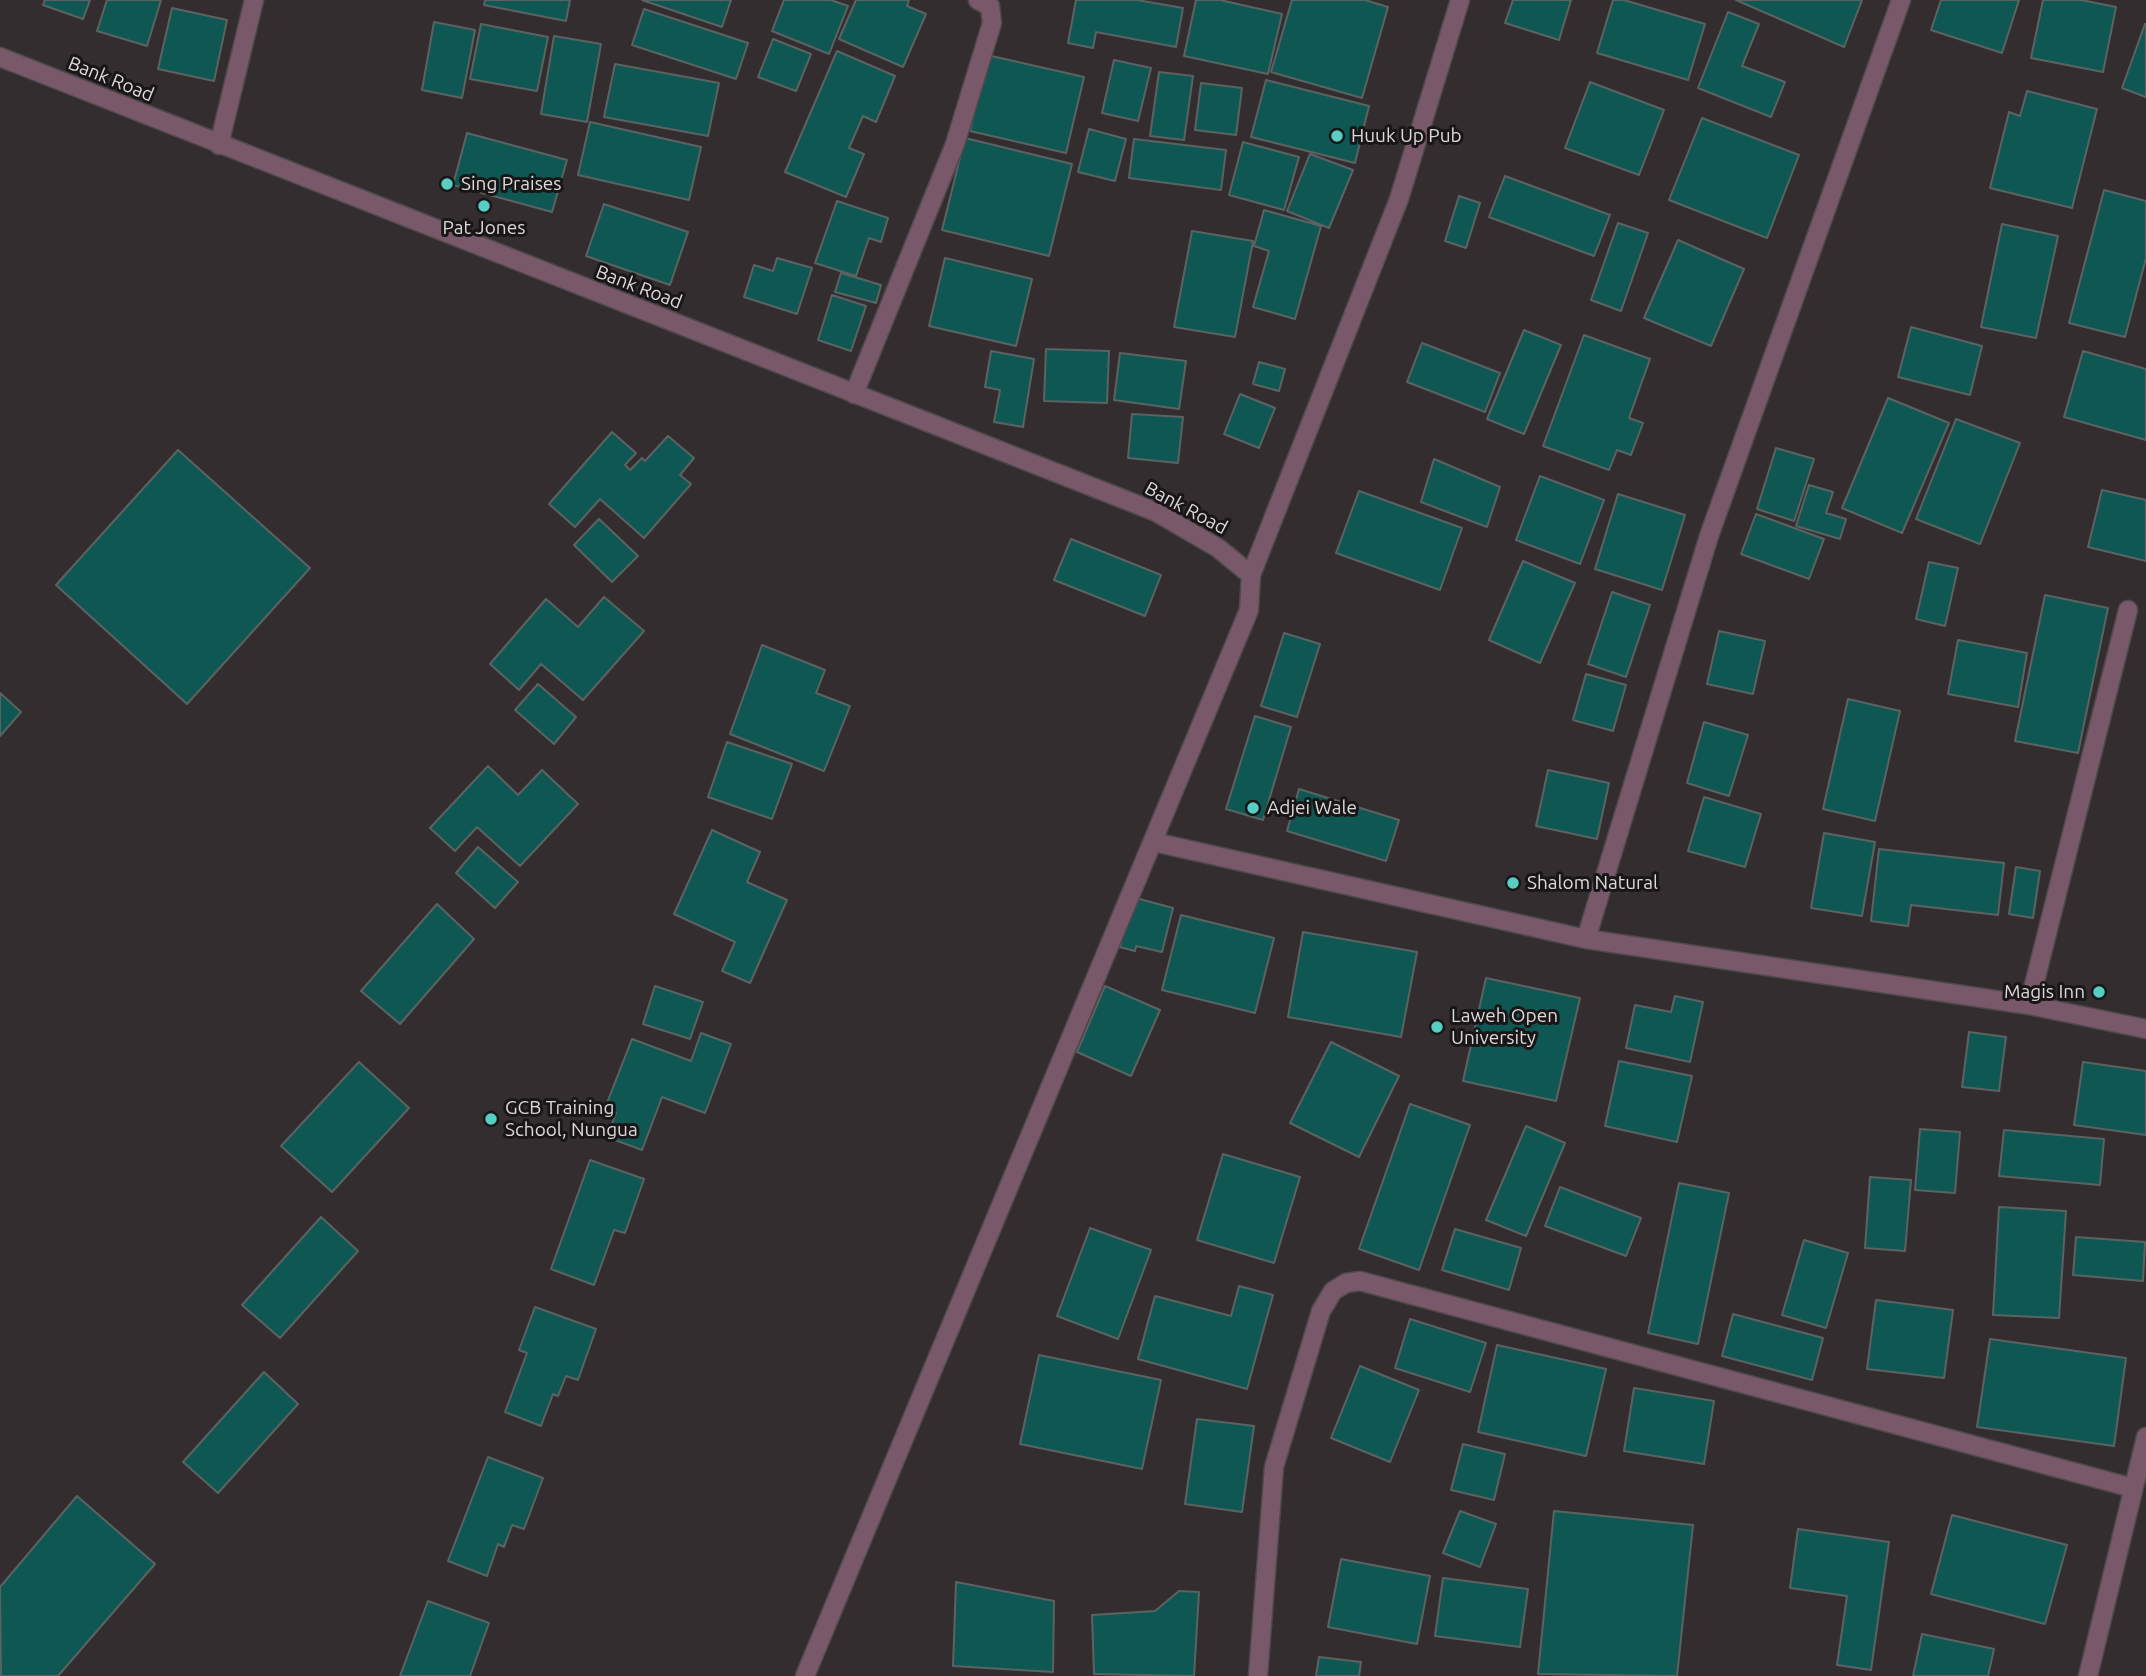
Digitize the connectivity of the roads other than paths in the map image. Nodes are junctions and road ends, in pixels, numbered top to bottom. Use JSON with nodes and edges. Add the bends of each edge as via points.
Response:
{"nodes":[{"id":1,"x":254,"y":0,"type":"edge"},
{"id":2,"x":978,"y":0,"type":"edge"},
{"id":3,"x":1460,"y":0,"type":"edge"},
{"id":4,"x":1901,"y":0,"type":"edge"},
{"id":5,"x":0,"y":57,"type":"edge"},
{"id":6,"x":219,"y":145,"type":"junction"},
{"id":7,"x":854,"y":394,"type":"junction"},
{"id":8,"x":1251,"y":575,"type":"junction"},
{"id":9,"x":2128,"y":610,"type":"dead end"},
{"id":10,"x":1154,"y":842,"type":"junction"},
{"id":11,"x":1586,"y":939,"type":"junction"},
{"id":12,"x":2029,"y":1006,"type":"junction"},
{"id":13,"x":2146,"y":1028,"type":"edge"},
{"id":14,"x":2146,"y":1437,"type":"edge"},
{"id":15,"x":2133,"y":1488,"type":"junction"},
{"id":16,"x":805,"y":1676,"type":"edge"},
{"id":17,"x":1258,"y":1676,"type":"edge"},
{"id":18,"x":2088,"y":1676,"type":"edge"}],
"edges":[{"from":1,"to":6,"type":"street"},
{"from":2,"to":7,"type":"street","via":[[990,6],[992,23],[955,144]]},
{"from":3,"to":8,"type":"street","via":[[1398,199]]},
{"from":4,"to":11,"type":"street","via":[[1709,536]]},
{"from":5,"to":6,"type":"street","name":"Bank Road"},
{"from":6,"to":7,"type":"street","name":"Bank Road"},
{"from":7,"to":8,"type":"street","name":"Bank Road","via":[[1156,512],[1218,548]]},
{"from":8,"to":10,"type":"street","via":[[1249,610]]},
{"from":9,"to":12,"type":"street"},
{"from":10,"to":11,"type":"street"},
{"from":10,"to":16,"type":"street"},
{"from":11,"to":12,"type":"street"},
{"from":12,"to":13,"type":"street"},
{"from":14,"to":15,"type":"street"},
{"from":15,"to":17,"type":"street","via":[[1360,1281],[1346,1283],[1334,1291],[1321,1311],[1274,1467]]},
{"from":15,"to":18,"type":"street"}]}
